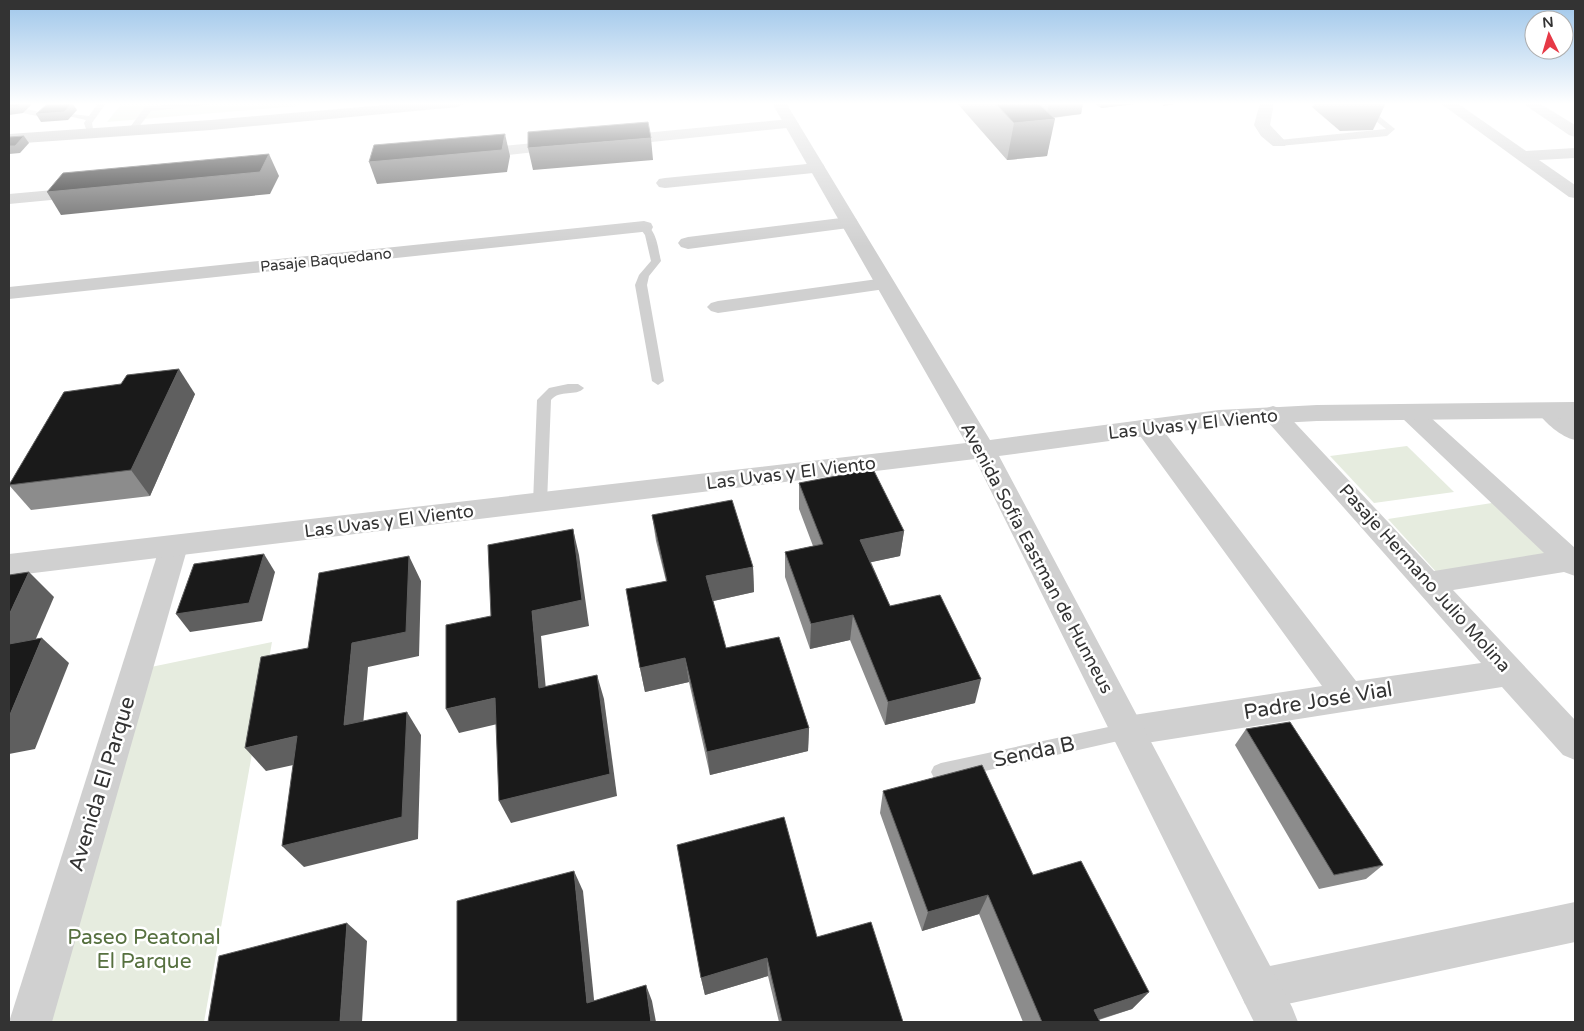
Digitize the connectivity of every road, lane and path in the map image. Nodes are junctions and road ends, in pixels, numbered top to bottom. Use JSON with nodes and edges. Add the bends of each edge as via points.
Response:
{"nodes":[{"id":1,"x":506,"y":151,"type":"edge"},
{"id":2,"x":806,"y":151,"type":"edge"},
{"id":3,"x":1515,"y":151,"type":"edge"},
{"id":4,"x":1575,"y":153,"type":"edge"},
{"id":5,"x":456,"y":156,"type":"edge"},
{"id":6,"x":1522,"y":156,"type":"junction"},
{"id":7,"x":816,"y":168,"type":"junction"},
{"id":8,"x":665,"y":183,"type":"dead end"},
{"id":9,"x":106,"y":190,"type":"edge"},
{"id":10,"x":1575,"y":193,"type":"edge"},
{"id":11,"x":9,"y":199,"type":"edge"},
{"id":12,"x":849,"y":223,"type":"junction"},
{"id":13,"x":644,"y":227,"type":"joint"},
{"id":14,"x":688,"y":243,"type":"dead end"},
{"id":15,"x":885,"y":284,"type":"junction"},
{"id":16,"x":9,"y":293,"type":"edge"},
{"id":17,"x":718,"y":307,"type":"dead end"},
{"id":18,"x":658,"y":382,"type":"dead end"},
{"id":19,"x":578,"y":388,"type":"dead end"},
{"id":20,"x":1575,"y":410,"type":"edge"},
{"id":21,"x":1548,"y":411,"type":"junction"},
{"id":22,"x":1410,"y":412,"type":"junction"},
{"id":23,"x":1273,"y":414,"type":"junction"},
{"id":24,"x":1148,"y":427,"type":"junction"},
{"id":25,"x":1575,"y":432,"type":"edge"},
{"id":26,"x":983,"y":450,"type":"junction"},
{"id":27,"x":540,"y":503,"type":"junction"},
{"id":28,"x":174,"y":546,"type":"junction"},
{"id":29,"x":1573,"y":563,"type":"edge"},
{"id":30,"x":9,"y":565,"type":"edge"},
{"id":31,"x":1429,"y":583,"type":"junction"},
{"id":32,"x":1510,"y":672,"type":"junction"},
{"id":33,"x":1349,"y":697,"type":"junction"},
{"id":34,"x":1127,"y":731,"type":"junction"},
{"id":35,"x":1575,"y":744,"type":"edge"},
{"id":36,"x":941,"y":772,"type":"dead end"},
{"id":37,"x":1575,"y":922,"type":"edge"},
{"id":38,"x":1268,"y":1006,"type":"edge"},
{"id":39,"x":30,"y":1022,"type":"edge"}],
"edges":[{"from":1,"to":5,"type":"street"},
{"from":2,"to":7,"type":"street","name":"Avenida Sofía Eastman de Hunneus"},
{"from":3,"to":6,"type":"street"},
{"from":4,"to":6,"type":"street"},
{"from":6,"to":10,"type":"street"},
{"from":7,"to":8,"type":"street"},
{"from":7,"to":12,"type":"street","name":"Avenida Sofía Eastman de Hunneus"},
{"from":9,"to":11,"type":"street"},
{"from":12,"to":14,"type":"street"},
{"from":12,"to":15,"type":"street","name":"Avenida Sofía Eastman de Hunneus"},
{"from":13,"to":16,"type":"street","name":"Pasaje Baquedano"},
{"from":13,"to":18,"type":"lane","via":[[650,235],[656,262],[644,275],[641,284]]},
{"from":15,"to":17,"type":"street"},
{"from":15,"to":26,"type":"street","name":"Avenida Sofía Eastman de Hunneus"},
{"from":19,"to":27,"type":"lane","via":[[553,390],[544,400]]},
{"from":20,"to":21,"type":"street","name":"Las Uvas y El Viento"},
{"from":21,"to":22,"type":"street","name":"Las Uvas y El Viento"},
{"from":21,"to":25,"type":"street"},
{"from":22,"to":23,"type":"street","name":"Las Uvas y El Viento"},
{"from":22,"to":29,"type":"street"},
{"from":23,"to":24,"type":"street","name":"Las Uvas y El Viento"},
{"from":23,"to":31,"type":"street","name":"Pasaje Hermano Julio Molina"},
{"from":24,"to":26,"type":"street","name":"Las Uvas y El Viento"},
{"from":24,"to":33,"type":"street"},
{"from":26,"to":27,"type":"street","name":"Las Uvas y El Viento"},
{"from":26,"to":34,"type":"street","name":"Avenida Sofía Eastman de Hunneus"},
{"from":27,"to":28,"type":"street","name":"Las Uvas y El Viento"},
{"from":28,"to":30,"type":"street","name":"Las Uvas y El Viento"},
{"from":28,"to":39,"type":"street","name":"Avenida El Parque"},
{"from":29,"to":31,"type":"street"},
{"from":31,"to":32,"type":"street","name":"Pasaje Hermano Julio Molina"},
{"from":32,"to":33,"type":"street","name":"Padre José Vial"},
{"from":32,"to":35,"type":"street","name":"Pasaje Hermano Julio Molina"},
{"from":33,"to":34,"type":"street","name":"Padre José Vial"},
{"from":34,"to":36,"type":"lane","name":"Senda B"},
{"from":34,"to":38,"type":"street","name":"Avenida Sofía Eastman de Hunneus"},
{"from":37,"to":38,"type":"street"}]}
